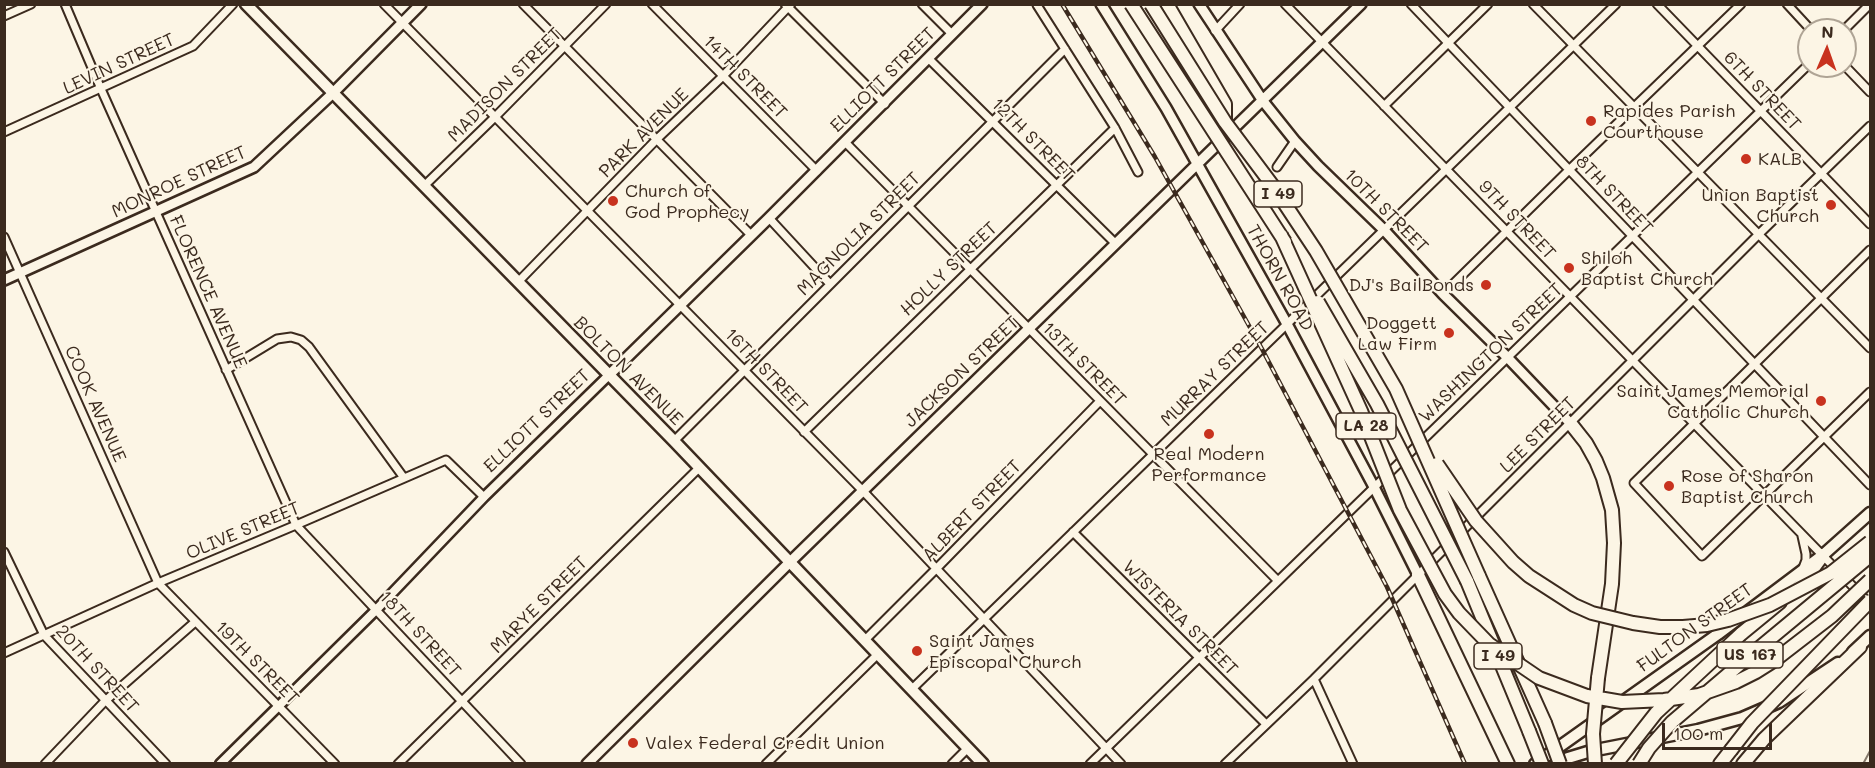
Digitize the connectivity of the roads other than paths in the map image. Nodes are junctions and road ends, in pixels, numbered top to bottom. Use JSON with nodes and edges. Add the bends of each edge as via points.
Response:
{"nodes":[{"id":1,"x":31,"y":4,"type":"edge"},
{"id":2,"x":65,"y":4,"type":"edge"},
{"id":3,"x":233,"y":4,"type":"edge"},
{"id":4,"x":246,"y":4,"type":"edge"},
{"id":5,"x":384,"y":4,"type":"edge"},
{"id":6,"x":421,"y":4,"type":"edge"},
{"id":7,"x":523,"y":4,"type":"edge"},
{"id":8,"x":606,"y":4,"type":"edge"},
{"id":9,"x":652,"y":4,"type":"edge"},
{"id":10,"x":922,"y":4,"type":"edge"},
{"id":11,"x":982,"y":4,"type":"edge"},
{"id":12,"x":1101,"y":4,"type":"edge"},
{"id":13,"x":1129,"y":4,"type":"edge"},
{"id":14,"x":1151,"y":4,"type":"edge"},
{"id":15,"x":1167,"y":4,"type":"edge"},
{"id":16,"x":1199,"y":4,"type":"edge"},
{"id":17,"x":1240,"y":4,"type":"edge"},
{"id":18,"x":1285,"y":4,"type":"edge"},
{"id":19,"x":1361,"y":4,"type":"edge"},
{"id":20,"x":1411,"y":4,"type":"edge"},
{"id":21,"x":1488,"y":4,"type":"edge"},
{"id":22,"x":1533,"y":4,"type":"edge"},
{"id":23,"x":1616,"y":4,"type":"edge"},
{"id":24,"x":1657,"y":4,"type":"edge"},
{"id":25,"x":1741,"y":4,"type":"edge"},
{"id":26,"x":1787,"y":4,"type":"edge"},
{"id":27,"x":1870,"y":4,"type":"edge"},
{"id":28,"x":1037,"y":5,"type":"edge"},
{"id":29,"x":788,"y":6,"type":"edge"},
{"id":30,"x":4,"y":16,"type":"edge"},
{"id":31,"x":1800,"y":18,"type":"edge"},
{"id":32,"x":1856,"y":18,"type":"edge"},
{"id":33,"x":402,"y":23,"type":"junction"},
{"id":34,"x":1215,"y":31,"type":"junction"},
{"id":35,"x":952,"y":34,"type":"junction"},
{"id":36,"x":1322,"y":42,"type":"junction"},
{"id":37,"x":1448,"y":44,"type":"junction"},
{"id":38,"x":564,"y":46,"type":"junction"},
{"id":39,"x":1574,"y":46,"type":"junction"},
{"id":40,"x":1697,"y":46,"type":"junction"},
{"id":41,"x":1065,"y":49,"type":"junction"},
{"id":42,"x":928,"y":58,"type":"junction"},
{"id":43,"x":722,"y":76,"type":"junction"},
{"id":44,"x":1797,"y":76,"type":"edge"},
{"id":45,"x":1857,"y":78,"type":"edge"},
{"id":46,"x":101,"y":89,"type":"junction"},
{"id":47,"x":1870,"y":92,"type":"edge"},
{"id":48,"x":332,"y":94,"type":"junction"},
{"id":49,"x":1263,"y":101,"type":"junction"},
{"id":50,"x":885,"y":104,"type":"junction"},
{"id":51,"x":1384,"y":106,"type":"junction"},
{"id":52,"x":1510,"y":108,"type":"junction"},
{"id":53,"x":1634,"y":108,"type":"junction"},
{"id":54,"x":1760,"y":111,"type":"junction"},
{"id":55,"x":495,"y":117,"type":"junction"},
{"id":56,"x":993,"y":122,"type":"junction"},
{"id":57,"x":1225,"y":122,"type":"junction"},
{"id":58,"x":1870,"y":126,"type":"edge"},
{"id":59,"x":1115,"y":128,"type":"junction"},
{"id":60,"x":4,"y":132,"type":"edge"},
{"id":61,"x":657,"y":140,"type":"junction"},
{"id":62,"x":1295,"y":141,"type":"junction"},
{"id":63,"x":845,"y":142,"type":"junction"},
{"id":64,"x":1197,"y":165,"type":"junction"},
{"id":65,"x":1277,"y":167,"type":"dead end"},
{"id":66,"x":1446,"y":169,"type":"junction"},
{"id":67,"x":1569,"y":170,"type":"junction"},
{"id":68,"x":817,"y":171,"type":"junction"},
{"id":69,"x":1138,"y":172,"type":"dead end"},
{"id":70,"x":1697,"y":172,"type":"junction"},
{"id":71,"x":1821,"y":173,"type":"junction"},
{"id":72,"x":1057,"y":185,"type":"junction"},
{"id":73,"x":424,"y":186,"type":"junction"},
{"id":74,"x":907,"y":207,"type":"junction"},
{"id":75,"x":156,"y":212,"type":"junction"},
{"id":76,"x":588,"y":212,"type":"junction"},
{"id":77,"x":769,"y":218,"type":"junction"},
{"id":78,"x":1870,"y":224,"type":"edge"},
{"id":79,"x":1384,"y":230,"type":"junction"},
{"id":80,"x":1508,"y":232,"type":"junction"},
{"id":81,"x":1759,"y":234,"type":"junction"},
{"id":82,"x":751,"y":235,"type":"junction"},
{"id":83,"x":1281,"y":235,"type":"junction"},
{"id":84,"x":1632,"y":236,"type":"junction"},
{"id":85,"x":4,"y":237,"type":"edge"},
{"id":86,"x":1116,"y":244,"type":"junction"},
{"id":87,"x":1870,"y":250,"type":"edge"},
{"id":88,"x":970,"y":270,"type":"junction"},
{"id":89,"x":21,"y":273,"type":"junction"},
{"id":90,"x":4,"y":280,"type":"edge"},
{"id":91,"x":518,"y":282,"type":"junction"},
{"id":92,"x":830,"y":284,"type":"junction"},
{"id":93,"x":1443,"y":294,"type":"junction"},
{"id":94,"x":1570,"y":296,"type":"junction"},
{"id":95,"x":1822,"y":298,"type":"junction"},
{"id":96,"x":1694,"y":300,"type":"junction"},
{"id":97,"x":680,"y":305,"type":"junction"},
{"id":98,"x":1287,"y":324,"type":"junction"},
{"id":99,"x":1029,"y":330,"type":"junction"},
{"id":100,"x":1870,"y":348,"type":"edge"},
{"id":101,"x":1507,"y":357,"type":"junction"},
{"id":102,"x":1633,"y":360,"type":"junction"},
{"id":103,"x":1755,"y":364,"type":"junction"},
{"id":104,"x":226,"y":370,"type":"junction"},
{"id":105,"x":744,"y":370,"type":"junction"},
{"id":106,"x":609,"y":375,"type":"junction"},
{"id":107,"x":1396,"y":389,"type":"junction"},
{"id":108,"x":1870,"y":392,"type":"edge"},
{"id":109,"x":1100,"y":401,"type":"junction"},
{"id":110,"x":1571,"y":424,"type":"junction"},
{"id":111,"x":1695,"y":424,"type":"junction"},
{"id":112,"x":804,"y":432,"type":"junction"},
{"id":113,"x":1824,"y":437,"type":"junction"},
{"id":114,"x":674,"y":441,"type":"junction"},
{"id":115,"x":1153,"y":455,"type":"junction"},
{"id":116,"x":700,"y":467,"type":"junction"},
{"id":117,"x":404,"y":478,"type":"junction"},
{"id":118,"x":1870,"y":485,"type":"edge"},
{"id":119,"x":1374,"y":487,"type":"junction"},
{"id":120,"x":863,"y":491,"type":"junction"},
{"id":121,"x":1764,"y":495,"type":"junction"},
{"id":122,"x":484,"y":497,"type":"junction"},
{"id":123,"x":1870,"y":513,"type":"edge"},
{"id":124,"x":296,"y":525,"type":"junction"},
{"id":125,"x":1073,"y":532,"type":"junction"},
{"id":126,"x":1802,"y":533,"type":"junction"},
{"id":127,"x":1870,"y":542,"type":"edge"},
{"id":128,"x":4,"y":552,"type":"edge"},
{"id":129,"x":1823,"y":555,"type":"junction"},
{"id":130,"x":1870,"y":556,"type":"edge"},
{"id":131,"x":790,"y":562,"type":"junction"},
{"id":132,"x":936,"y":569,"type":"junction"},
{"id":133,"x":1802,"y":570,"type":"junction"},
{"id":134,"x":1418,"y":575,"type":"junction"},
{"id":135,"x":1473,"y":578,"type":"junction"},
{"id":136,"x":1870,"y":580,"type":"edge"},
{"id":137,"x":1278,"y":581,"type":"junction"},
{"id":138,"x":158,"y":583,"type":"junction"},
{"id":139,"x":1870,"y":602,"type":"edge"},
{"id":140,"x":376,"y":610,"type":"junction"},
{"id":141,"x":984,"y":619,"type":"junction"},
{"id":142,"x":195,"y":622,"type":"junction"},
{"id":143,"x":44,"y":635,"type":"junction"},
{"id":144,"x":1870,"y":636,"type":"edge"},
{"id":145,"x":865,"y":640,"type":"junction"},
{"id":146,"x":1860,"y":647,"type":"junction"},
{"id":147,"x":4,"y":653,"type":"edge"},
{"id":148,"x":878,"y":654,"type":"junction"},
{"id":149,"x":1199,"y":657,"type":"junction"},
{"id":150,"x":1314,"y":679,"type":"junction"},
{"id":151,"x":912,"y":689,"type":"junction"},
{"id":152,"x":105,"y":701,"type":"junction"},
{"id":153,"x":462,"y":701,"type":"junction"},
{"id":154,"x":278,"y":706,"type":"junction"},
{"id":155,"x":1266,"y":724,"type":"junction"},
{"id":156,"x":968,"y":748,"type":"junction"},
{"id":157,"x":1106,"y":748,"type":"junction"},
{"id":158,"x":1505,"y":758,"type":"edge"},
{"id":159,"x":45,"y":764,"type":"edge"},
{"id":160,"x":166,"y":764,"type":"edge"},
{"id":161,"x":220,"y":764,"type":"edge"},
{"id":162,"x":335,"y":764,"type":"edge"},
{"id":163,"x":398,"y":764,"type":"edge"},
{"id":164,"x":521,"y":764,"type":"edge"},
{"id":165,"x":587,"y":764,"type":"edge"},
{"id":166,"x":766,"y":764,"type":"edge"},
{"id":167,"x":952,"y":764,"type":"edge"},
{"id":168,"x":983,"y":764,"type":"edge"},
{"id":169,"x":1090,"y":764,"type":"edge"},
{"id":170,"x":1121,"y":764,"type":"edge"},
{"id":171,"x":1225,"y":764,"type":"edge"},
{"id":172,"x":1353,"y":764,"type":"edge"},
{"id":173,"x":1534,"y":764,"type":"edge"},
{"id":174,"x":1542,"y":764,"type":"edge"},
{"id":175,"x":1559,"y":764,"type":"edge"},
{"id":176,"x":1595,"y":764,"type":"edge"},
{"id":177,"x":1616,"y":764,"type":"edge"},
{"id":178,"x":1639,"y":764,"type":"edge"},
{"id":179,"x":1720,"y":764,"type":"edge"},
{"id":180,"x":1743,"y":764,"type":"edge"}],
"edges":[{"from":1,"to":30,"type":"street"},
{"from":2,"to":46,"type":"street","name":"FLORENCE AVENUE"},
{"from":3,"to":46,"type":"street","name":"LEVIN STREET","via":[[193,46]]},
{"from":4,"to":48,"type":"main road","name":"BOLTON AVENUE"},
{"from":5,"to":33,"type":"street","name":"16TH STREET"},
{"from":6,"to":33,"type":"main road","name":"MONROE STREET"},
{"from":7,"to":38,"type":"street"},
{"from":8,"to":38,"type":"street","name":"MADISON STREET"},
{"from":9,"to":43,"type":"street","name":"14TH STREET"},
{"from":10,"to":35,"type":"street"},
{"from":11,"to":35,"type":"main road","name":"ELLIOTT STREET"},
{"from":12,"to":64,"type":"main road","name":"THORN ROAD"},
{"from":13,"to":83,"type":"highway","number":"I 49","bridge":true},
{"from":14,"to":57,"type":"highway","number":"I 49","bridge":true},
{"from":15,"to":57,"type":"highway","via":[[1225,104]]},
{"from":16,"to":34,"type":"main road","name":"10TH STREET"},
{"from":17,"to":34,"type":"street"},
{"from":18,"to":36,"type":"street","name":"9TH STREET"},
{"from":19,"to":36,"type":"main road","name":"JACKSON STREET"},
{"from":20,"to":37,"type":"street","name":"8TH STREET"},
{"from":21,"to":37,"type":"street"},
{"from":22,"to":39,"type":"street"},
{"from":23,"to":39,"type":"street","name":"MURRAY STREET"},
{"from":24,"to":40,"type":"street","name":"6TH STREET"},
{"from":25,"to":40,"type":"street"},
{"from":26,"to":31,"type":"street"},
{"from":27,"to":32,"type":"street"},
{"from":28,"to":41,"type":"street"},
{"from":29,"to":43,"type":"street","name":"PARK AVENUE"},
{"from":29,"to":50,"type":"street"},
{"from":33,"to":48,"type":"main road","name":"MONROE STREET"},
{"from":33,"to":55,"type":"street","name":"16TH STREET"},
{"from":34,"to":49,"type":"main road","name":"10TH STREET"},
{"from":35,"to":42,"type":"main road","name":"ELLIOTT STREET"},
{"from":36,"to":49,"type":"main road","name":"JACKSON STREET"},
{"from":36,"to":51,"type":"street","name":"9TH STREET"},
{"from":37,"to":51,"type":"street"},
{"from":37,"to":52,"type":"street","name":"8TH STREET"},
{"from":38,"to":55,"type":"street","name":"MADISON STREET"},
{"from":38,"to":61,"type":"street"},
{"from":39,"to":52,"type":"street","name":"MURRAY STREET"},
{"from":39,"to":53,"type":"street"},
{"from":40,"to":53,"type":"street"},
{"from":40,"to":54,"type":"street","name":"6TH STREET"},
{"from":41,"to":56,"type":"street","name":"MAGNOLIA STREET"},
{"from":41,"to":59,"type":"street"},
{"from":42,"to":50,"type":"main road","name":"ELLIOTT STREET"},
{"from":42,"to":56,"type":"street","name":"12TH STREET"},
{"from":43,"to":61,"type":"street","name":"PARK AVENUE"},
{"from":43,"to":68,"type":"street","name":"14TH STREET"},
{"from":44,"to":54,"type":"street","name":"WASHINGTON STREET"},
{"from":45,"to":47,"type":"street"},
{"from":46,"to":60,"type":"street","name":"LEVIN STREET"},
{"from":46,"to":75,"type":"street","name":"FLORENCE AVENUE"},
{"from":48,"to":73,"type":"main road","name":"BOLTON AVENUE"},
{"from":48,"to":75,"type":"main road","name":"MONROE STREET","via":[[254,167]]},
{"from":49,"to":62,"type":"main road","name":"10TH STREET"},
{"from":49,"to":64,"type":"main road","name":"JACKSON STREET"},
{"from":50,"to":63,"type":"main road","name":"ELLIOTT STREET"},
{"from":51,"to":66,"type":"street","name":"9TH STREET"},
{"from":52,"to":66,"type":"street","name":"MURRAY STREET"},
{"from":52,"to":67,"type":"street","name":"8TH STREET"},
{"from":53,"to":67,"type":"street"},
{"from":53,"to":70,"type":"street"},
{"from":54,"to":70,"type":"street","name":"WASHINGTON STREET"},
{"from":54,"to":71,"type":"street","name":"6TH STREET"},
{"from":55,"to":73,"type":"street","name":"MADISON STREET"},
{"from":55,"to":76,"type":"street","name":"16TH STREET"},
{"from":56,"to":72,"type":"street","name":"12TH STREET"},
{"from":56,"to":74,"type":"street","name":"MAGNOLIA STREET"},
{"from":57,"to":107,"type":"highway","number":"I 49","bridge":true,"via":[[1316,251]]},
{"from":58,"to":71,"type":"street","name":"LEE STREET"},
{"from":59,"to":69,"type":"street"},
{"from":59,"to":72,"type":"street","name":"HOLLY STREET"},
{"from":61,"to":76,"type":"street","name":"PARK AVENUE"},
{"from":61,"to":82,"type":"street"},
{"from":62,"to":65,"type":"street"},
{"from":62,"to":79,"type":"main road","name":"10TH STREET"},
{"from":63,"to":68,"type":"main road","name":"ELLIOTT STREET"},
{"from":63,"to":74,"type":"street","name":"13TH STREET"},
{"from":64,"to":86,"type":"main road","name":"JACKSON STREET"},
{"from":64,"to":98,"type":"main road","name":"THORN ROAD"},
{"from":66,"to":79,"type":"street","name":"MURRAY STREET"},
{"from":66,"to":80,"type":"street","name":"9TH STREET"},
{"from":67,"to":80,"type":"street"},
{"from":67,"to":84,"type":"street","name":"8TH STREET"},
{"from":68,"to":77,"type":"main road","name":"ELLIOTT STREET"},
{"from":70,"to":81,"type":"street"},
{"from":70,"to":84,"type":"street","name":"WASHINGTON STREET"},
{"from":71,"to":78,"type":"street","name":"6TH STREET"},
{"from":71,"to":81,"type":"street","name":"LEE STREET"},
{"from":72,"to":86,"type":"street","name":"12TH STREET"},
{"from":72,"to":88,"type":"street","name":"HOLLY STREET"},
{"from":73,"to":91,"type":"main road","name":"BOLTON AVENUE"},
{"from":74,"to":88,"type":"street","name":"13TH STREET"},
{"from":74,"to":92,"type":"street","name":"MAGNOLIA STREET"},
{"from":75,"to":89,"type":"main road","name":"MONROE STREET"},
{"from":75,"to":104,"type":"street","name":"FLORENCE AVENUE"},
{"from":76,"to":91,"type":"street","name":"PARK AVENUE"},
{"from":76,"to":97,"type":"street","name":"16TH STREET"},
{"from":77,"to":82,"type":"main road","name":"ELLIOTT STREET"},
{"from":77,"to":92,"type":"street"},
{"from":79,"to":93,"type":"main road","name":"10TH STREET"},
{"from":79,"to":98,"type":"street","name":"MURRAY STREET"},
{"from":80,"to":93,"type":"street"},
{"from":80,"to":94,"type":"street","name":"9TH STREET"},
{"from":81,"to":95,"type":"street"},
{"from":81,"to":96,"type":"street","name":"LEE STREET"},
{"from":82,"to":97,"type":"main road","name":"ELLIOTT STREET"},
{"from":83,"to":135,"type":"highway","number":"I 49","bridge":true},
{"from":83,"to":136,"type":"highway","number":"LA 28","bridge":true,"via":[[1400,510],[1445,594],[1489,644],[1539,678],[1613,701],[1699,695],[1736,682],[1775,660],[1832,616]]},
{"from":84,"to":94,"type":"street","name":"WASHINGTON STREET"},
{"from":84,"to":96,"type":"street","name":"8TH STREET"},
{"from":85,"to":89,"type":"street","name":"COOK AVENUE"},
{"from":86,"to":99,"type":"main road","name":"JACKSON STREET"},
{"from":87,"to":95,"type":"street"},
{"from":88,"to":99,"type":"street","name":"13TH STREET"},
{"from":88,"to":112,"type":"street","name":"HOLLY STREET"},
{"from":89,"to":90,"type":"main road","name":"MONROE STREET"},
{"from":89,"to":138,"type":"street","name":"COOK AVENUE"},
{"from":91,"to":106,"type":"main road","name":"BOLTON AVENUE"},
{"from":92,"to":105,"type":"street","name":"MAGNOLIA STREET"},
{"from":93,"to":101,"type":"main road","name":"10TH STREET"},
{"from":94,"to":101,"type":"street","name":"WASHINGTON STREET"},
{"from":94,"to":102,"type":"street","name":"9TH STREET"},
{"from":95,"to":100,"type":"street"},
{"from":95,"to":103,"type":"street"},
{"from":96,"to":102,"type":"street","name":"LEE STREET"},
{"from":96,"to":103,"type":"street","name":"8TH STREET"},
{"from":97,"to":105,"type":"street","name":"16TH STREET"},
{"from":97,"to":106,"type":"main road","name":"ELLIOTT STREET"},
{"from":98,"to":115,"type":"street","name":"MURRAY STREET"},
{"from":98,"to":119,"type":"main road","name":"THORN ROAD"},
{"from":99,"to":109,"type":"street","name":"13TH STREET"},
{"from":99,"to":120,"type":"main road","name":"JACKSON STREET"},
{"from":101,"to":110,"type":"main road","name":"10TH STREET"},
{"from":101,"to":119,"type":"street","name":"WASHINGTON STREET"},
{"from":102,"to":110,"type":"street","name":"LEE STREET"},
{"from":102,"to":111,"type":"street","name":"9TH STREET"},
{"from":103,"to":111,"type":"street"},
{"from":103,"to":113,"type":"street","name":"8TH STREET"},
{"from":104,"to":117,"type":"street","via":[[277,339],[301,340]]},
{"from":104,"to":124,"type":"street","name":"FLORENCE AVENUE"},
{"from":105,"to":112,"type":"street","name":"16TH STREET"},
{"from":105,"to":114,"type":"street","name":"MAGNOLIA STREET"},
{"from":106,"to":114,"type":"main road","name":"BOLTON AVENUE"},
{"from":106,"to":122,"type":"street","name":"ELLIOTT STREET"},
{"from":107,"to":127,"type":"highway","number":"LA 28","bridge":true,"via":[[1441,472],[1476,521],[1528,576],[1592,613],[1660,627],[1728,620],[1770,605],[1831,573]]},
{"from":107,"to":135,"type":"highway","number":"I 49","bridge":true},
{"from":108,"to":113,"type":"street"},
{"from":109,"to":115,"type":"street","name":"13TH STREET"},
{"from":109,"to":132,"type":"street","name":"ALBERT STREET"},
{"from":110,"to":134,"type":"street","name":"LEE STREET"},
{"from":110,"to":176,"type":"highway","bridge":true,"via":[[1596,461],[1612,510],[1612,584],[1598,678],[1593,734]]},
{"from":111,"to":121,"type":"street","name":"9TH STREET"},
{"from":111,"to":121,"type":"street","via":[[1634,483],[1702,556]]},
{"from":112,"to":120,"type":"street","name":"16TH STREET"},
{"from":113,"to":118,"type":"street","name":"8TH STREET"},
{"from":113,"to":121,"type":"street"},
{"from":114,"to":116,"type":"main road","name":"BOLTON AVENUE"},
{"from":115,"to":125,"type":"street","name":"MURRAY STREET"},
{"from":115,"to":137,"type":"street","name":"13TH STREET"},
{"from":116,"to":131,"type":"main road","name":"BOLTON AVENUE"},
{"from":116,"to":153,"type":"street","name":"MARYE STREET"},
{"from":117,"to":122,"type":"street","name":"OLIVE STREET","via":[[446,459]]},
{"from":117,"to":124,"type":"street","name":"OLIVE STREET"},
{"from":119,"to":134,"type":"main road","name":"THORN ROAD"},
{"from":119,"to":137,"type":"street","name":"WASHINGTON STREET"},
{"from":120,"to":131,"type":"main road","name":"JACKSON STREET"},
{"from":120,"to":132,"type":"street","name":"16TH STREET"},
{"from":121,"to":126,"type":"street","name":"9TH STREET"},
{"from":122,"to":140,"type":"street","name":"ELLIOTT STREET"},
{"from":123,"to":129,"type":"main road","name":"FULTON STREET"},
{"from":124,"to":138,"type":"street","name":"OLIVE STREET"},
{"from":124,"to":140,"type":"street","name":"18TH STREET"},
{"from":125,"to":141,"type":"street","name":"MURRAY STREET"},
{"from":125,"to":149,"type":"street","name":"WISTERIA STREET"},
{"from":126,"to":129,"type":"street","name":"9TH STREET"},
{"from":126,"to":133,"type":"street","via":[[1806,554]]},
{"from":128,"to":143,"type":"street","name":"20TH STREET"},
{"from":129,"to":133,"type":"main road","name":"FULTON STREET"},
{"from":129,"to":139,"type":"street","name":"9TH STREET"},
{"from":129,"to":177,"type":"highway","bridge":true,"via":[[1801,585],[1656,713]]},
{"from":130,"to":178,"type":"highway","number":"US 167","bridge":true,"via":[[1672,722]]},
{"from":131,"to":145,"type":"main road","name":"BOLTON AVENUE"},
{"from":131,"to":165,"type":"main road","name":"JACKSON STREET"},
{"from":132,"to":141,"type":"street","name":"16TH STREET"},
{"from":132,"to":145,"type":"street","name":"ALBERT STREET"},
{"from":133,"to":173,"type":"main road","name":"FULTON STREET"},
{"from":134,"to":150,"type":"street","name":"LEE STREET"},
{"from":134,"to":158,"type":"highway"},
{"from":135,"to":174,"type":"highway","number":"I 49","bridge":true},
{"from":135,"to":175,"type":"highway","number":"I 49","bridge":true,"via":[[1545,723]]},
{"from":137,"to":149,"type":"street","name":"WASHINGTON STREET"},
{"from":138,"to":142,"type":"street","name":"19TH STREET"},
{"from":138,"to":143,"type":"street","name":"OLIVE STREET"},
{"from":139,"to":179,"type":"highway","number":"US 167","bridge":true,"via":[[1752,723]]},
{"from":140,"to":153,"type":"street","name":"18TH STREET"},
{"from":140,"to":154,"type":"street","name":"ELLIOTT STREET"},
{"from":141,"to":151,"type":"street","name":"MURRAY STREET"},
{"from":141,"to":157,"type":"street","name":"16TH STREET"},
{"from":142,"to":152,"type":"street"},
{"from":142,"to":154,"type":"street","name":"19TH STREET"},
{"from":143,"to":147,"type":"street","name":"OLIVE STREET"},
{"from":143,"to":152,"type":"street","name":"20TH STREET"},
{"from":144,"to":146,"type":"main road"},
{"from":145,"to":148,"type":"main road","name":"BOLTON AVENUE"},
{"from":146,"to":175,"type":"main road","via":[[1779,702],[1742,718],[1591,751]]},
{"from":146,"to":180,"type":"highway"},
{"from":148,"to":151,"type":"main road","name":"BOLTON AVENUE"},
{"from":148,"to":166,"type":"street"},
{"from":149,"to":155,"type":"street","name":"WISTERIA STREET"},
{"from":149,"to":157,"type":"street","name":"WASHINGTON STREET"},
{"from":150,"to":155,"type":"street","name":"LEE STREET"},
{"from":150,"to":172,"type":"street"},
{"from":151,"to":156,"type":"main road","name":"BOLTON AVENUE"},
{"from":152,"to":159,"type":"street"},
{"from":152,"to":160,"type":"street","name":"20TH STREET"},
{"from":153,"to":163,"type":"street","name":"MARYE STREET"},
{"from":153,"to":164,"type":"street","name":"18TH STREET"},
{"from":154,"to":161,"type":"street","name":"ELLIOTT STREET"},
{"from":154,"to":162,"type":"street","name":"19TH STREET"},
{"from":155,"to":171,"type":"street","name":"LEE STREET"},
{"from":156,"to":167,"type":"street"},
{"from":156,"to":168,"type":"main road","name":"BOLTON AVENUE"},
{"from":157,"to":169,"type":"street","name":"WASHINGTON STREET"},
{"from":157,"to":170,"type":"street","name":"16TH STREET"}]}
